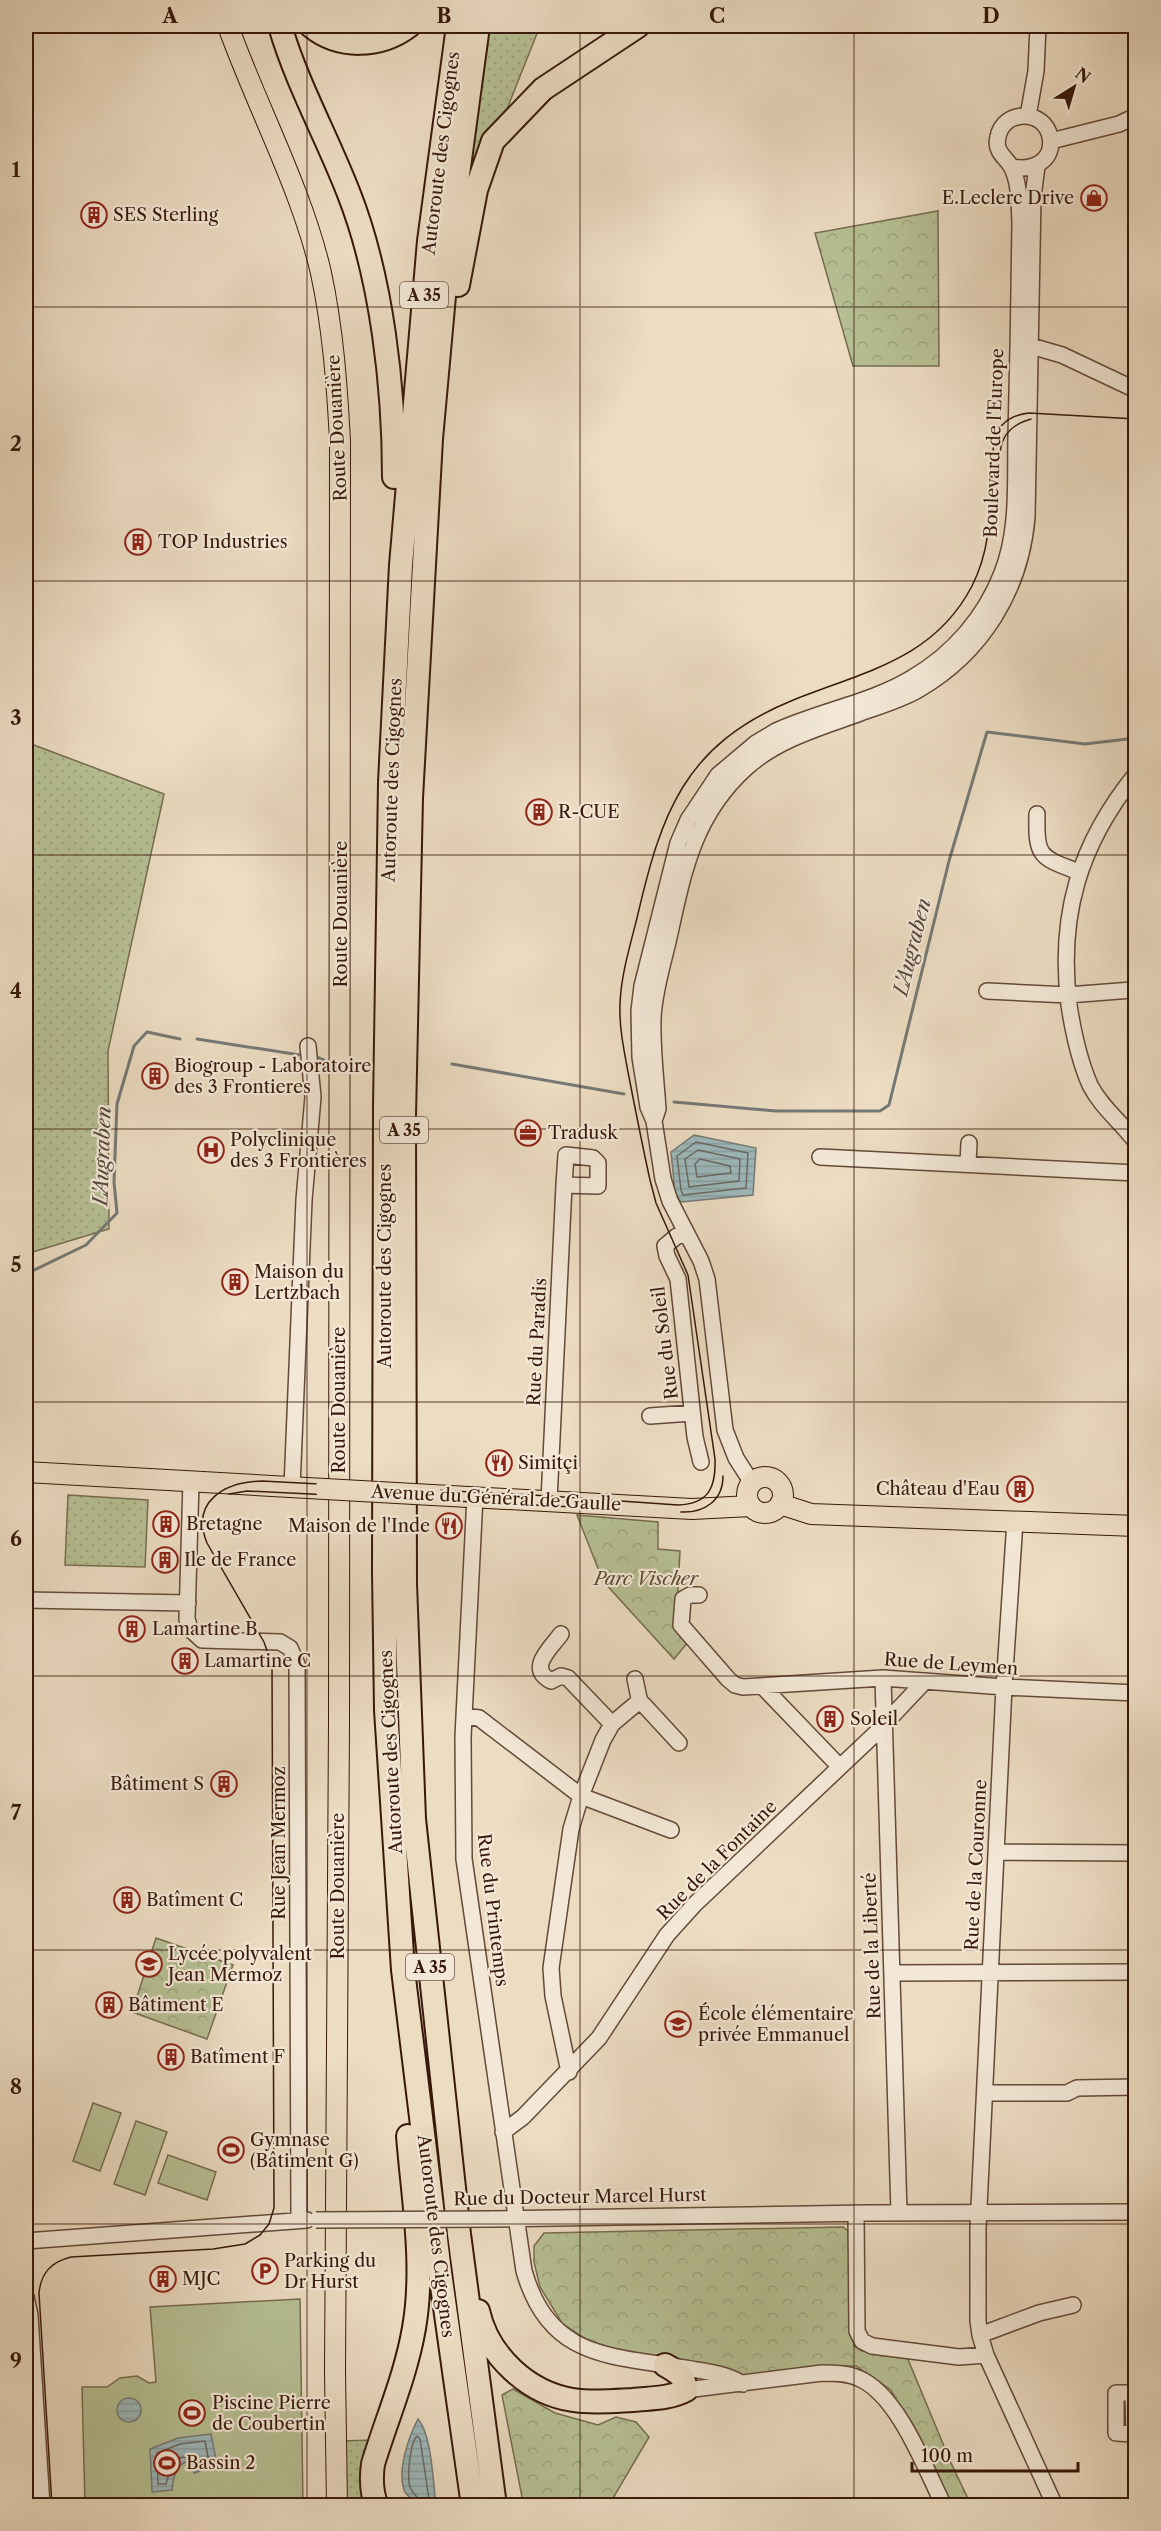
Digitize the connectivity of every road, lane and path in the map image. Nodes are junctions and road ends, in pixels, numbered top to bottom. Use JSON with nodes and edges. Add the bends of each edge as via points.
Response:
{"nodes":[{"id":1,"x":228,"y":26,"type":"edge"},
{"id":2,"x":280,"y":26,"type":"edge"},
{"id":3,"x":311,"y":26,"type":"edge"},
{"id":4,"x":409,"y":26,"type":"edge"},
{"id":5,"x":458,"y":26,"type":"edge"},
{"id":6,"x":478,"y":26,"type":"edge"},
{"id":7,"x":638,"y":26,"type":"edge"},
{"id":8,"x":1038,"y":26,"type":"edge"},
{"id":9,"x":1028,"y":116,"type":"junction"},
{"id":10,"x":1136,"y":116,"type":"edge"},
{"id":11,"x":1051,"y":141,"type":"junction"},
{"id":12,"x":1037,"y":166,"type":"junction"},
{"id":13,"x":1012,"y":167,"type":"junction"},
{"id":14,"x":1031,"y":345,"type":"junction"},
{"id":15,"x":1136,"y":390,"type":"edge"},
{"id":16,"x":431,"y":439,"type":"junction"},
{"id":17,"x":401,"y":565,"type":"junction"},
{"id":18,"x":1136,"y":774,"type":"edge"},
{"id":19,"x":1037,"y":814,"type":"dead end"},
{"id":20,"x":1079,"y":872,"type":"junction"},
{"id":21,"x":1132,"y":990,"type":"dead end"},
{"id":22,"x":987,"y":991,"type":"dead end"},
{"id":23,"x":1068,"y":995,"type":"junction"},
{"id":24,"x":308,"y":1046,"type":"dead end"},
{"id":25,"x":654,"y":1121,"type":"junction"},
{"id":26,"x":1136,"y":1142,"type":"edge"},
{"id":27,"x":969,"y":1143,"type":"dead end"},
{"id":28,"x":820,"y":1158,"type":"dead end"},
{"id":29,"x":968,"y":1163,"type":"junction"},
{"id":30,"x":1136,"y":1173,"type":"edge"},
{"id":31,"x":564,"y":1185,"type":"dead end"},
{"id":32,"x":686,"y":1234,"type":"junction"},
{"id":33,"x":692,"y":1413,"type":"junction"},
{"id":34,"x":650,"y":1416,"type":"dead end"},
{"id":35,"x":701,"y":1461,"type":"dead end"},
{"id":36,"x":26,"y":1472,"type":"edge"},
{"id":37,"x":191,"y":1482,"type":"junction"},
{"id":38,"x":752,"y":1483,"type":"junction"},
{"id":39,"x":292,"y":1487,"type":"junction"},
{"id":40,"x":475,"y":1496,"type":"junction"},
{"id":41,"x":549,"y":1501,"type":"junction"},
{"id":42,"x":780,"y":1504,"type":"junction"},
{"id":43,"x":751,"y":1506,"type":"junction"},
{"id":44,"x":1015,"y":1521,"type":"junction"},
{"id":45,"x":1136,"y":1526,"type":"edge"},
{"id":46,"x":699,"y":1595,"type":"dead end"},
{"id":47,"x":26,"y":1600,"type":"edge"},
{"id":48,"x":188,"y":1603,"type":"junction"},
{"id":49,"x":561,"y":1634,"type":"dead end"},
{"id":50,"x":635,"y":1678,"type":"dead end"},
{"id":51,"x":883,"y":1678,"type":"junction"},
{"id":52,"x":925,"y":1681,"type":"junction"},
{"id":53,"x":764,"y":1686,"type":"junction"},
{"id":54,"x":1004,"y":1687,"type":"junction"},
{"id":55,"x":1136,"y":1693,"type":"edge"},
{"id":56,"x":640,"y":1703,"type":"junction"},
{"id":57,"x":464,"y":1716,"type":"junction"},
{"id":58,"x":612,"y":1724,"type":"junction"},
{"id":59,"x":883,"y":1726,"type":"junction"},
{"id":60,"x":679,"y":1743,"type":"dead end"},
{"id":61,"x":840,"y":1767,"type":"junction"},
{"id":62,"x":581,"y":1796,"type":"junction"},
{"id":63,"x":671,"y":1830,"type":"dead end"},
{"id":64,"x":996,"y":1852,"type":"junction"},
{"id":65,"x":1136,"y":1853,"type":"edge"},
{"id":66,"x":403,"y":1970,"type":"junction"},
{"id":67,"x":990,"y":1972,"type":"junction"},
{"id":68,"x":1136,"y":1972,"type":"edge"},
{"id":69,"x":892,"y":1973,"type":"junction"},
{"id":70,"x":569,"y":2072,"type":"junction"},
{"id":71,"x":1136,"y":2087,"type":"edge"},
{"id":72,"x":985,"y":2093,"type":"junction"},
{"id":73,"x":1067,"y":2093,"type":"junction"},
{"id":74,"x":1136,"y":2097,"type":"edge"},
{"id":75,"x":503,"y":2132,"type":"junction"},
{"id":76,"x":899,"y":2212,"type":"junction"},
{"id":77,"x":979,"y":2212,"type":"junction"},
{"id":78,"x":1136,"y":2212,"type":"edge"},
{"id":79,"x":856,"y":2213,"type":"junction"},
{"id":80,"x":517,"y":2218,"type":"junction"},
{"id":81,"x":299,"y":2220,"type":"junction"},
{"id":82,"x":459,"y":2234,"type":"junction"},
{"id":83,"x":26,"y":2241,"type":"edge"},
{"id":84,"x":26,"y":2297,"type":"edge"},
{"id":85,"x":1073,"y":2305,"type":"dead end"},
{"id":86,"x":980,"y":2335,"type":"junction"},
{"id":87,"x":986,"y":2355,"type":"junction"},
{"id":88,"x":665,"y":2364,"type":"junction"},
{"id":89,"x":743,"y":2384,"type":"junction"},
{"id":90,"x":686,"y":2390,"type":"junction"},
{"id":91,"x":42,"y":2505,"type":"edge"},
{"id":92,"x":337,"y":2505,"type":"edge"},
{"id":93,"x":376,"y":2505,"type":"edge"},
{"id":94,"x":472,"y":2505,"type":"edge"},
{"id":95,"x":495,"y":2505,"type":"edge"},
{"id":96,"x":944,"y":2505,"type":"edge"},
{"id":97,"x":1055,"y":2505,"type":"edge"}],
"edges":[{"from":1,"to":92,"type":"main road","name":"Route Douanière","via":[[302,213],[320,272],[334,351],[340,441]]},
{"from":2,"to":17,"type":"highway","via":[[350,197],[375,288],[390,387],[395,535]]},
{"from":3,"to":4,"type":"highway","via":[[337,41],[365,43],[379,41]]},
{"from":5,"to":17,"type":"highway","name":"Autoroute des Cigognes","number":"A 35","via":[[429,241]]},
{"from":6,"to":16,"type":"highway","name":"Autoroute des Cigognes","number":"A 35","via":[[449,241]]},
{"from":7,"to":16,"type":"highway","via":[[543,89],[493,141],[476,190],[460,273],[444,410]]},
{"from":8,"to":9,"type":"street"},
{"from":9,"to":11,"type":"street","via":[[1044,125]]},
{"from":9,"to":13,"type":"street","via":[[1011,118],[997,138],[1001,157]]},
{"from":10,"to":11,"type":"street"},
{"from":11,"to":12,"type":"street","via":[[1047,155]]},
{"from":12,"to":13,"type":"street","via":[[1024,170]]},
{"from":12,"to":14,"type":"street","name":"Boulevard de l'Europe"},
{"from":13,"to":25,"type":"street","name":"Boulevard de l'Europe","via":[[1020,206],[1014,518],[1003,571],[976,623],[934,664],[895,687],[776,731],[733,761],[702,797],[678,843],[641,994],[638,1042],[648,1107]]},
{"from":14,"to":15,"type":"street","via":[[1062,355]]},
{"from":14,"to":25,"type":"street","name":"Boulevard de l'Europe","via":[[1025,536],[1021,560],[1008,592],[992,622],[968,652],[940,676],[917,691],[789,739],[766,753],[724,790],[707,814],[693,843],[657,990],[653,1033],[658,1109]]},
{"from":16,"to":82,"type":"highway","name":"Autoroute des Cigognes","number":"A 35","via":[[410,810],[404,1116],[405,1584],[414,1819]]},
{"from":17,"to":66,"type":"highway","name":"Autoroute des Cigognes","number":"A 35","via":[[390,782],[384,1572],[386,1710]]},
{"from":18,"to":20,"type":"street","via":[[1102,823]]},
{"from":19,"to":20,"type":"street","via":[[1036,840],[1043,855]]},
{"from":20,"to":23,"type":"street","via":[[1066,940]]},
{"from":21,"to":23,"type":"street"},
{"from":22,"to":23,"type":"street"},
{"from":23,"to":26,"type":"street","via":[[1090,1085]]},
{"from":24,"to":39,"type":"street","via":[[313,1096],[304,1206]]},
{"from":25,"to":32,"type":"street","name":"Boulevard de l'Europe","via":[[663,1179]]},
{"from":27,"to":29,"type":"street"},
{"from":28,"to":29,"type":"street"},
{"from":29,"to":30,"type":"street"},
{"from":31,"to":41,"type":"street","name":"Rue du Paradis"},
{"from":32,"to":33,"type":"street","name":"Rue du Soleil","via":[[676,1236],[665,1246],[678,1279]]},
{"from":32,"to":38,"type":"street","name":"Boulevard de l'Europe","via":[[707,1279],[725,1430]]},
{"from":33,"to":34,"type":"street"},
{"from":33,"to":35,"type":"street","name":"Rue du Soleil"},
{"from":36,"to":37,"type":"main road","name":"Avenue du Général de Gaulle"},
{"from":37,"to":39,"type":"main road","name":"Avenue du Général de Gaulle"},
{"from":37,"to":48,"type":"street"},
{"from":38,"to":42,"type":"main road","via":[[766,1478],[775,1481],[781,1489]]},
{"from":38,"to":43,"type":"main road","via":[[747,1497]]},
{"from":39,"to":40,"type":"main road","name":"Avenue du Général de Gaulle","bridge":true},
{"from":40,"to":41,"type":"main road","name":"Avenue du Général de Gaulle"},
{"from":40,"to":57,"type":"street","name":"Rue du Printemps"},
{"from":41,"to":43,"type":"main road","name":"Avenue du Général de Gaulle","via":[[692,1509]]},
{"from":42,"to":43,"type":"main road","via":[[766,1513]]},
{"from":42,"to":44,"type":"main road","via":[[811,1514]]},
{"from":44,"to":45,"type":"main road"},
{"from":44,"to":54,"type":"street","name":"Rue de la Couronne"},
{"from":46,"to":53,"type":"street","name":"Rue de Leymen","via":[[690,1594],[683,1599],[684,1630],[735,1685]]},
{"from":47,"to":48,"type":"street"},
{"from":48,"to":81,"type":"street","name":"Rue Jean Mermoz","via":[[190,1629],[202,1640],[280,1642],[290,1648],[297,1664]]},
{"from":49,"to":58,"type":"street","via":[[542,1660],[540,1672],[551,1681],[561,1676],[568,1678]]},
{"from":50,"to":56,"type":"street"},
{"from":51,"to":52,"type":"street","name":"Rue de Leymen"},
{"from":51,"to":53,"type":"street","name":"Rue de Leymen"},
{"from":51,"to":59,"type":"street","name":"Rue de la Liberté"},
{"from":52,"to":54,"type":"street","name":"Rue de Leymen"},
{"from":52,"to":59,"type":"street","name":"Rue de la Fontaine"},
{"from":53,"to":61,"type":"street"},
{"from":54,"to":55,"type":"street","name":"Rue de Leymen"},
{"from":54,"to":64,"type":"street","name":"Rue de la Couronne"},
{"from":56,"to":58,"type":"street"},
{"from":56,"to":60,"type":"street"},
{"from":57,"to":62,"type":"street","via":[[479,1718]]},
{"from":57,"to":75,"type":"street","name":"Rue du Printemps","via":[[465,1859]]},
{"from":58,"to":62,"type":"street"},
{"from":59,"to":61,"type":"street","name":"Rue de la Fontaine"},
{"from":59,"to":69,"type":"street","name":"Rue de la Liberté"},
{"from":61,"to":70,"type":"street","name":"Rue de la Fontaine","via":[[681,1919],[599,2038]]},
{"from":62,"to":63,"type":"street"},
{"from":62,"to":70,"type":"street","via":[[571,1829],[551,1968]]},
{"from":64,"to":65,"type":"street"},
{"from":64,"to":67,"type":"street","name":"Rue de la Couronne"},
{"from":66,"to":93,"type":"highway","via":[[400,2036],[419,2268],[414,2326],[403,2378],[371,2478]]},
{"from":66,"to":94,"type":"highway","name":"Autoroute des Cigognes","number":"A 35"},
{"from":67,"to":68,"type":"street"},
{"from":67,"to":69,"type":"street"},
{"from":67,"to":72,"type":"street","name":"Rue de la Couronne"},
{"from":69,"to":76,"type":"street","name":"Rue de la Liberté"},
{"from":70,"to":75,"type":"street","name":"Rue de la Fontaine"},
{"from":71,"to":73,"type":"street","via":[[1077,2088]]},
{"from":72,"to":73,"type":"street"},
{"from":72,"to":77,"type":"street","name":"Rue de la Couronne"},
{"from":73,"to":74,"type":"street","via":[[1077,2097]]},
{"from":75,"to":80,"type":"street","name":"Rue du Printemps"},
{"from":76,"to":77,"type":"street","name":"Rue du Docteur Marcel Hurst"},
{"from":76,"to":79,"type":"street","name":"Rue du Docteur Marcel Hurst"},
{"from":77,"to":78,"type":"street","name":"Rue du Docteur Marcel Hurst"},
{"from":77,"to":86,"type":"street","name":"Rue de la Couronne"},
{"from":79,"to":80,"type":"street","name":"Rue du Docteur Marcel Hurst"},
{"from":79,"to":87,"type":"street","via":[[857,2331],[862,2341],[872,2346],[948,2355]]},
{"from":80,"to":81,"type":"street","name":"Rue du Docteur Marcel Hurst","bridge":true},
{"from":80,"to":88,"type":"street","name":"Rue du Printemps","via":[[528,2285],[541,2312],[556,2330],[591,2351]]},
{"from":81,"to":83,"type":"street","name":"Rue du Docteur Marcel Hurst"},
{"from":82,"to":90,"type":"highway","via":[[480,2319],[498,2355],[516,2374],[545,2391],[572,2400],[608,2402],[674,2397]]},
{"from":82,"to":95,"type":"highway","name":"Autoroute des Cigognes","number":"A 35"},
{"from":84,"to":91,"type":"street"},
{"from":85,"to":86,"type":"street"},
{"from":86,"to":87,"type":"street","name":"Rue de la Couronne"},
{"from":87,"to":97,"type":"street","name":"Rue de la Couronne"},
{"from":88,"to":89,"type":"street","name":"Rue du Printemps","via":[[726,2375]]},
{"from":88,"to":90,"type":"highway","via":[[682,2376]]},
{"from":89,"to":90,"type":"street"},
{"from":89,"to":96,"type":"street","via":[[822,2373],[859,2378],[882,2394],[897,2413]]}]}
